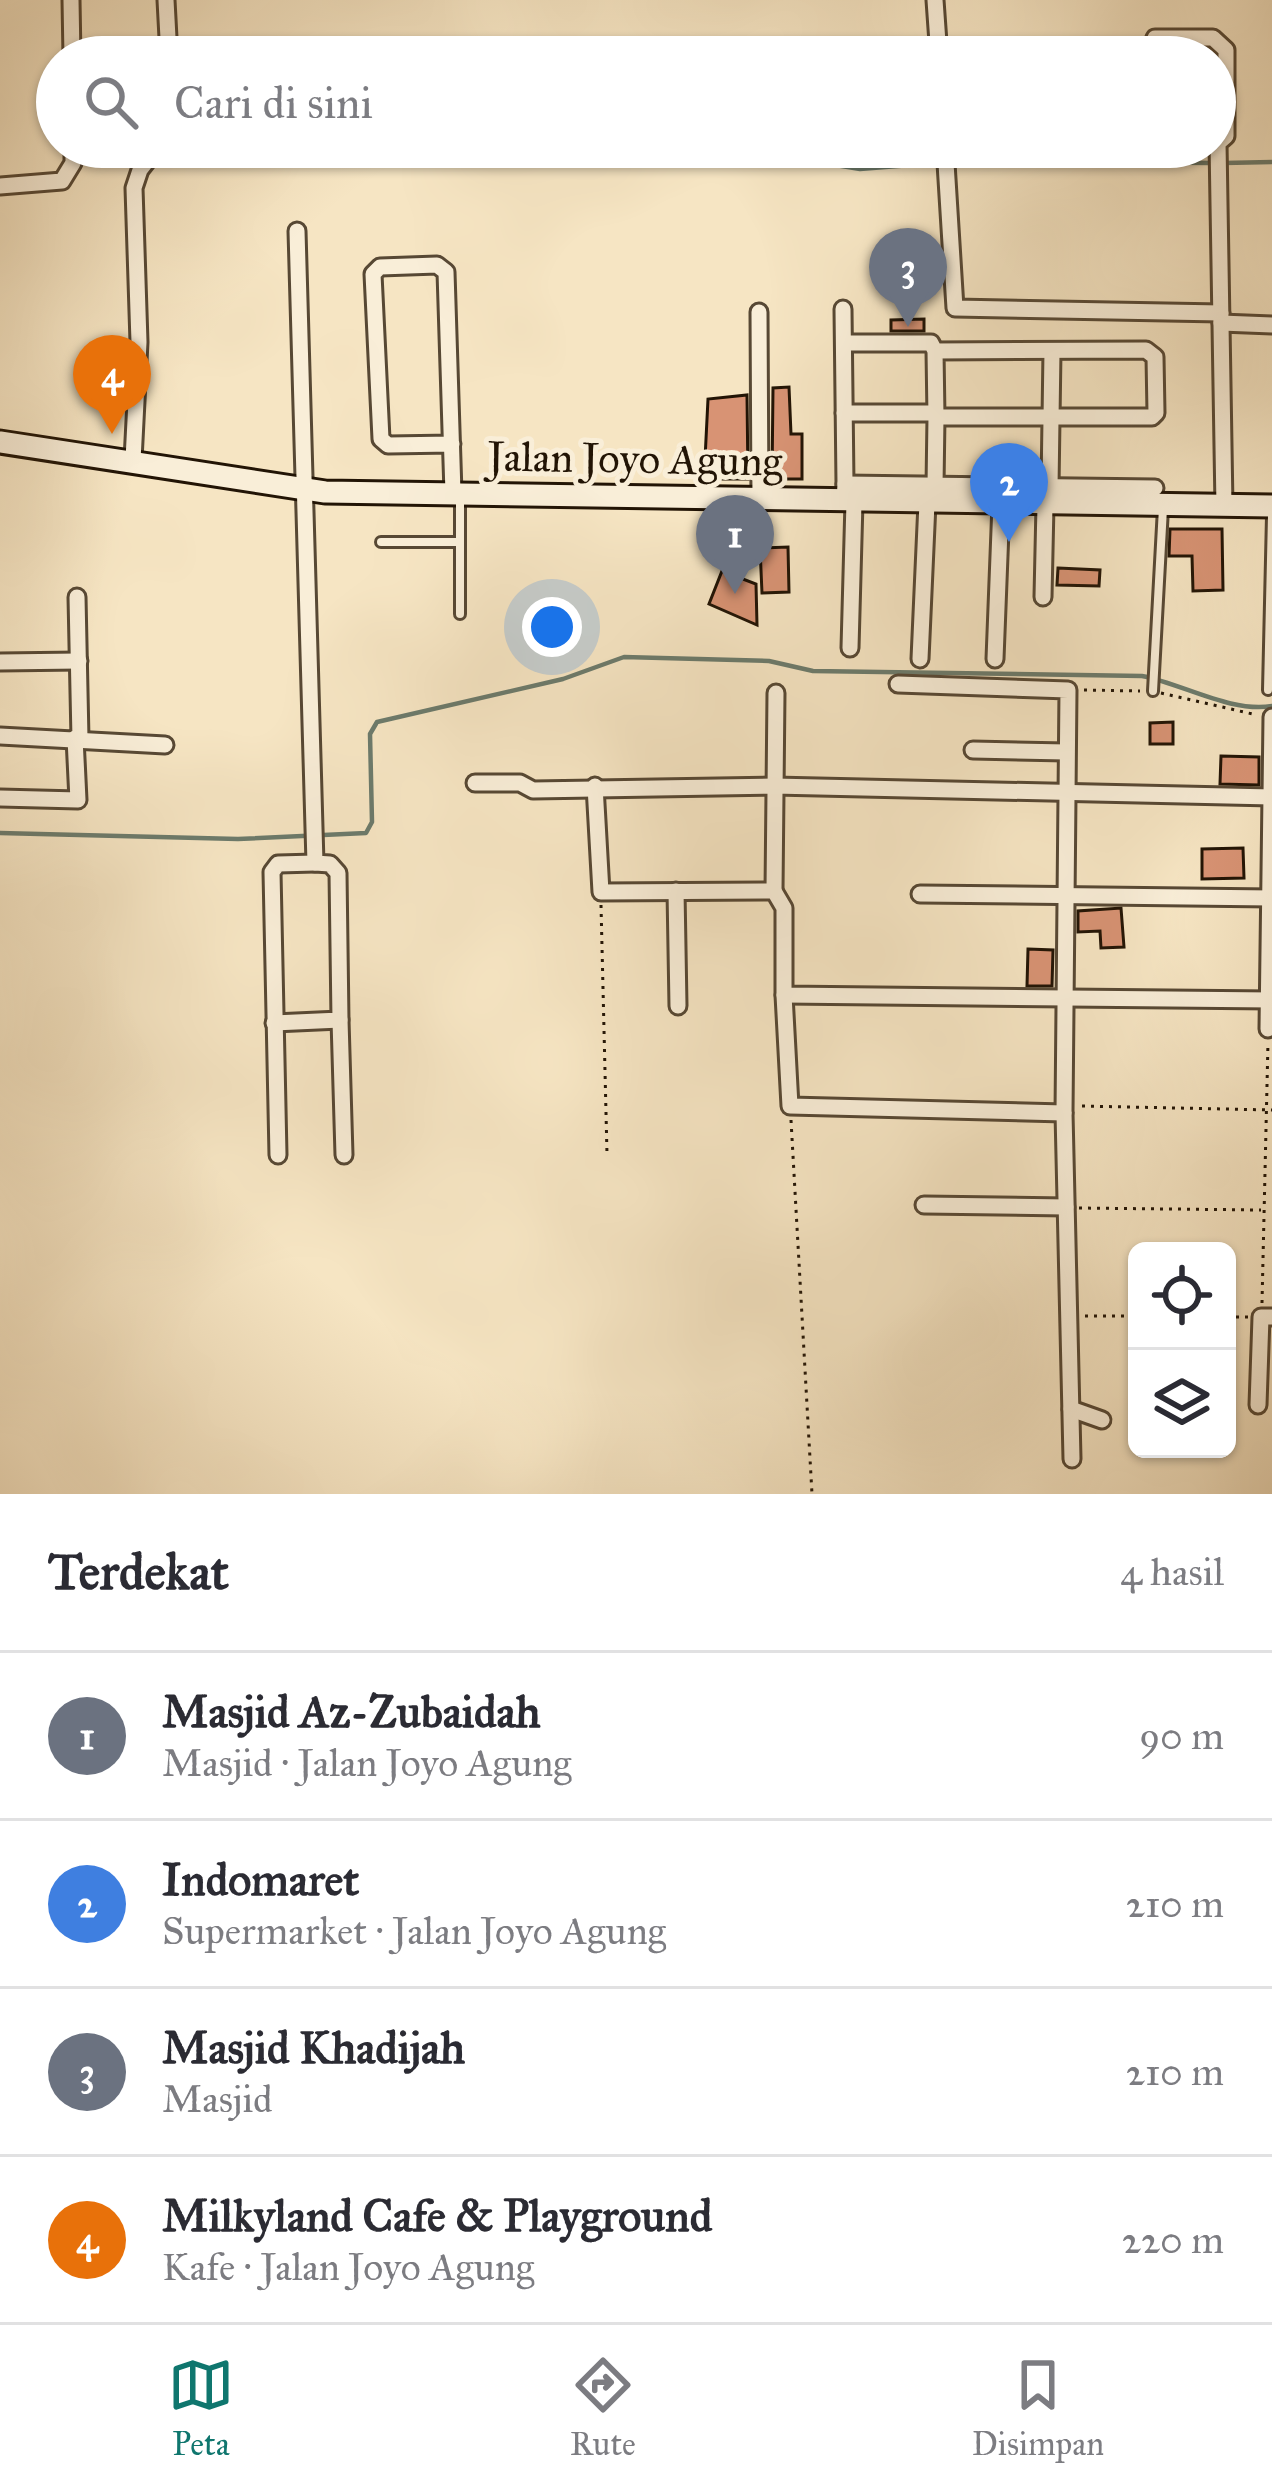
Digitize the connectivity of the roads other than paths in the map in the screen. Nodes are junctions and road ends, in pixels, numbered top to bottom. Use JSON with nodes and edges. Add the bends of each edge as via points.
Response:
{"nodes":[{"id":1,"x":71,"y":0,"type":"edge"},
{"id":2,"x":166,"y":0,"type":"edge"},
{"id":3,"x":935,"y":0,"type":"edge"},
{"id":4,"x":72,"y":36,"type":"edge"},
{"id":5,"x":168,"y":36,"type":"edge"},
{"id":6,"x":938,"y":36,"type":"edge"},
{"id":7,"x":70,"y":168,"type":"edge"},
{"id":8,"x":142,"y":168,"type":"edge"},
{"id":9,"x":948,"y":168,"type":"edge"},
{"id":10,"x":1218,"y":168,"type":"edge"},
{"id":11,"x":0,"y":186,"type":"edge"},
{"id":12,"x":297,"y":231,"type":"dead end"},
{"id":13,"x":843,"y":309,"type":"dead end"},
{"id":14,"x":759,"y":312,"type":"dead end"},
{"id":15,"x":1221,"y":318,"type":"junction"},
{"id":16,"x":1272,"y":325,"type":"edge"},
{"id":17,"x":844,"y":343,"type":"junction"},
{"id":18,"x":935,"y":351,"type":"junction"},
{"id":19,"x":1052,"y":351,"type":"junction"},
{"id":20,"x":844,"y":413,"type":"junction"},
{"id":21,"x":936,"y":415,"type":"junction"},
{"id":22,"x":1052,"y":416,"type":"junction"},
{"id":23,"x":0,"y":442,"type":"edge"},
{"id":24,"x":452,"y":444,"type":"junction"},
{"id":25,"x":133,"y":460,"type":"junction"},
{"id":26,"x":307,"y":490,"type":"junction"},
{"id":27,"x":457,"y":493,"type":"junction"},
{"id":28,"x":931,"y":494,"type":"junction"},
{"id":29,"x":848,"y":496,"type":"junction"},
{"id":30,"x":1048,"y":496,"type":"junction"},
{"id":31,"x":1159,"y":497,"type":"junction"},
{"id":32,"x":760,"y":500,"type":"junction"},
{"id":33,"x":1001,"y":504,"type":"junction"},
{"id":34,"x":1224,"y":506,"type":"junction"},
{"id":35,"x":1272,"y":506,"type":"edge"},
{"id":36,"x":1272,"y":517,"type":"edge"},
{"id":37,"x":381,"y":542,"type":"dead end"},
{"id":38,"x":460,"y":542,"type":"junction"},
{"id":39,"x":77,"y":597,"type":"dead end"},
{"id":40,"x":1043,"y":597,"type":"dead end"},
{"id":41,"x":460,"y":614,"type":"dead end"},
{"id":42,"x":850,"y":648,"type":"dead end"},
{"id":43,"x":920,"y":659,"type":"dead end"},
{"id":44,"x":995,"y":659,"type":"dead end"},
{"id":45,"x":0,"y":662,"type":"edge"},
{"id":46,"x":79,"y":662,"type":"junction"},
{"id":47,"x":898,"y":684,"type":"dead end"},
{"id":48,"x":1153,"y":688,"type":"road end"},
{"id":49,"x":1268,"y":690,"type":"dead end"},
{"id":50,"x":776,"y":693,"type":"dead end"},
{"id":51,"x":1272,"y":717,"type":"edge"},
{"id":52,"x":0,"y":736,"type":"edge"},
{"id":53,"x":78,"y":738,"type":"junction"},
{"id":54,"x":165,"y":746,"type":"dead end"},
{"id":55,"x":973,"y":751,"type":"dead end"},
{"id":56,"x":1066,"y":752,"type":"junction"},
{"id":57,"x":475,"y":783,"type":"dead end"},
{"id":58,"x":595,"y":786,"type":"junction"},
{"id":59,"x":774,"y":786,"type":"junction"},
{"id":60,"x":1066,"y":792,"type":"junction"},
{"id":61,"x":1270,"y":797,"type":"edge"},
{"id":62,"x":0,"y":798,"type":"edge"},
{"id":63,"x":315,"y":863,"type":"junction"},
{"id":64,"x":676,"y":891,"type":"junction"},
{"id":65,"x":774,"y":891,"type":"junction"},
{"id":66,"x":920,"y":895,"type":"dead end"},
{"id":67,"x":1065,"y":895,"type":"junction"},
{"id":68,"x":1270,"y":898,"type":"edge"},
{"id":69,"x":784,"y":994,"type":"junction"},
{"id":70,"x":1065,"y":997,"type":"junction"},
{"id":71,"x":1270,"y":1000,"type":"edge"},
{"id":72,"x":678,"y":1006,"type":"dead end"},
{"id":73,"x":340,"y":1020,"type":"junction"},
{"id":74,"x":274,"y":1023,"type":"junction"},
{"id":75,"x":1268,"y":1029,"type":"road end"},
{"id":76,"x":1064,"y":1109,"type":"junction"},
{"id":77,"x":278,"y":1155,"type":"dead end"},
{"id":78,"x":344,"y":1155,"type":"dead end"},
{"id":79,"x":924,"y":1205,"type":"dead end"},
{"id":80,"x":1066,"y":1207,"type":"junction"},
{"id":81,"x":1267,"y":1317,"type":"edge"},
{"id":82,"x":1258,"y":1405,"type":"dead end"},
{"id":83,"x":1071,"y":1409,"type":"junction"},
{"id":84,"x":1102,"y":1420,"type":"dead end"},
{"id":85,"x":1072,"y":1459,"type":"dead end"}],
"edges":[{"from":1,"to":4,"type":"street"},
{"from":2,"to":5,"type":"street"},
{"from":3,"to":6,"type":"street"},
{"from":7,"to":11,"type":"street","via":[[62,181]]},
{"from":8,"to":25,"type":"street","via":[[134,188]]},
{"from":9,"to":15,"type":"street","via":[[956,308]]},
{"from":10,"to":15,"type":"street"},
{"from":12,"to":26,"type":"street"},
{"from":13,"to":17,"type":"street"},
{"from":14,"to":32,"type":"street"},
{"from":15,"to":16,"type":"street"},
{"from":15,"to":34,"type":"street"},
{"from":17,"to":18,"type":"street","via":[[931,343]]},
{"from":17,"to":20,"type":"street"},
{"from":18,"to":19,"type":"street"},
{"from":18,"to":21,"type":"street"},
{"from":19,"to":22,"type":"street"},
{"from":19,"to":22,"type":"street","via":[[1152,352],[1156,413]]},
{"from":20,"to":21,"type":"street"},
{"from":20,"to":29,"type":"street"},
{"from":21,"to":22,"type":"street"},
{"from":21,"to":28,"type":"street"},
{"from":22,"to":30,"type":"street"},
{"from":23,"to":25,"type":"main road","name":"Jalan Joyo Agung"},
{"from":24,"to":24,"type":"street","via":[[446,272],[437,265],[380,267],[373,274],[381,439]]},
{"from":24,"to":27,"type":"street"},
{"from":25,"to":26,"type":"main road","name":"Jalan Joyo Agung"},
{"from":26,"to":27,"type":"main road","name":"Jalan Joyo Agung"},
{"from":26,"to":63,"type":"street"},
{"from":27,"to":32,"type":"main road","name":"Jalan Joyo Agung"},
{"from":27,"to":38,"type":"lane"},
{"from":28,"to":29,"type":"main road","name":"Jalan Joyo Agung"},
{"from":28,"to":30,"type":"street"},
{"from":28,"to":33,"type":"main road","name":"Jalan Joyo Agung"},
{"from":28,"to":43,"type":"street"},
{"from":29,"to":32,"type":"main road","name":"Jalan Joyo Agung"},
{"from":29,"to":42,"type":"street"},
{"from":30,"to":31,"type":"main road","name":"Jalan Joyo Agung"},
{"from":30,"to":33,"type":"main road","name":"Jalan Joyo Agung"},
{"from":30,"to":40,"type":"street"},
{"from":31,"to":34,"type":"main road","name":"Jalan Joyo Agung"},
{"from":31,"to":48,"type":"lane"},
{"from":33,"to":44,"type":"street"},
{"from":34,"to":35,"type":"main road","name":"Jalan Joyo Agung"},
{"from":36,"to":49,"type":"lane"},
{"from":37,"to":38,"type":"lane"},
{"from":38,"to":41,"type":"lane"},
{"from":39,"to":46,"type":"street"},
{"from":45,"to":46,"type":"street"},
{"from":46,"to":53,"type":"street"},
{"from":47,"to":56,"type":"street","via":[[1068,690]]},
{"from":50,"to":59,"type":"street"},
{"from":51,"to":61,"type":"street"},
{"from":52,"to":53,"type":"street"},
{"from":53,"to":54,"type":"street"},
{"from":53,"to":62,"type":"street","via":[[78,800]]},
{"from":55,"to":56,"type":"street"},
{"from":56,"to":60,"type":"street"},
{"from":57,"to":58,"type":"street"},
{"from":58,"to":59,"type":"street"},
{"from":58,"to":64,"type":"street","via":[[601,892]]},
{"from":59,"to":60,"type":"street"},
{"from":59,"to":65,"type":"street"},
{"from":60,"to":61,"type":"street"},
{"from":60,"to":67,"type":"street"},
{"from":61,"to":68,"type":"street"},
{"from":63,"to":73,"type":"street","via":[[338,873]]},
{"from":63,"to":74,"type":"street","via":[[278,864],[272,872]]},
{"from":64,"to":65,"type":"street"},
{"from":64,"to":72,"type":"street"},
{"from":65,"to":69,"type":"street","via":[[784,908]]},
{"from":66,"to":67,"type":"street"},
{"from":67,"to":68,"type":"street"},
{"from":67,"to":70,"type":"street"},
{"from":68,"to":71,"type":"street"},
{"from":69,"to":70,"type":"street"},
{"from":69,"to":76,"type":"street","via":[[790,1106]]},
{"from":70,"to":71,"type":"street"},
{"from":70,"to":76,"type":"street"},
{"from":71,"to":75,"type":"street"},
{"from":73,"to":74,"type":"street"},
{"from":73,"to":78,"type":"street"},
{"from":74,"to":77,"type":"street"},
{"from":76,"to":80,"type":"street"},
{"from":79,"to":80,"type":"street"},
{"from":80,"to":83,"type":"street"},
{"from":81,"to":82,"type":"street"},
{"from":83,"to":84,"type":"street"},
{"from":83,"to":85,"type":"street"}]}
